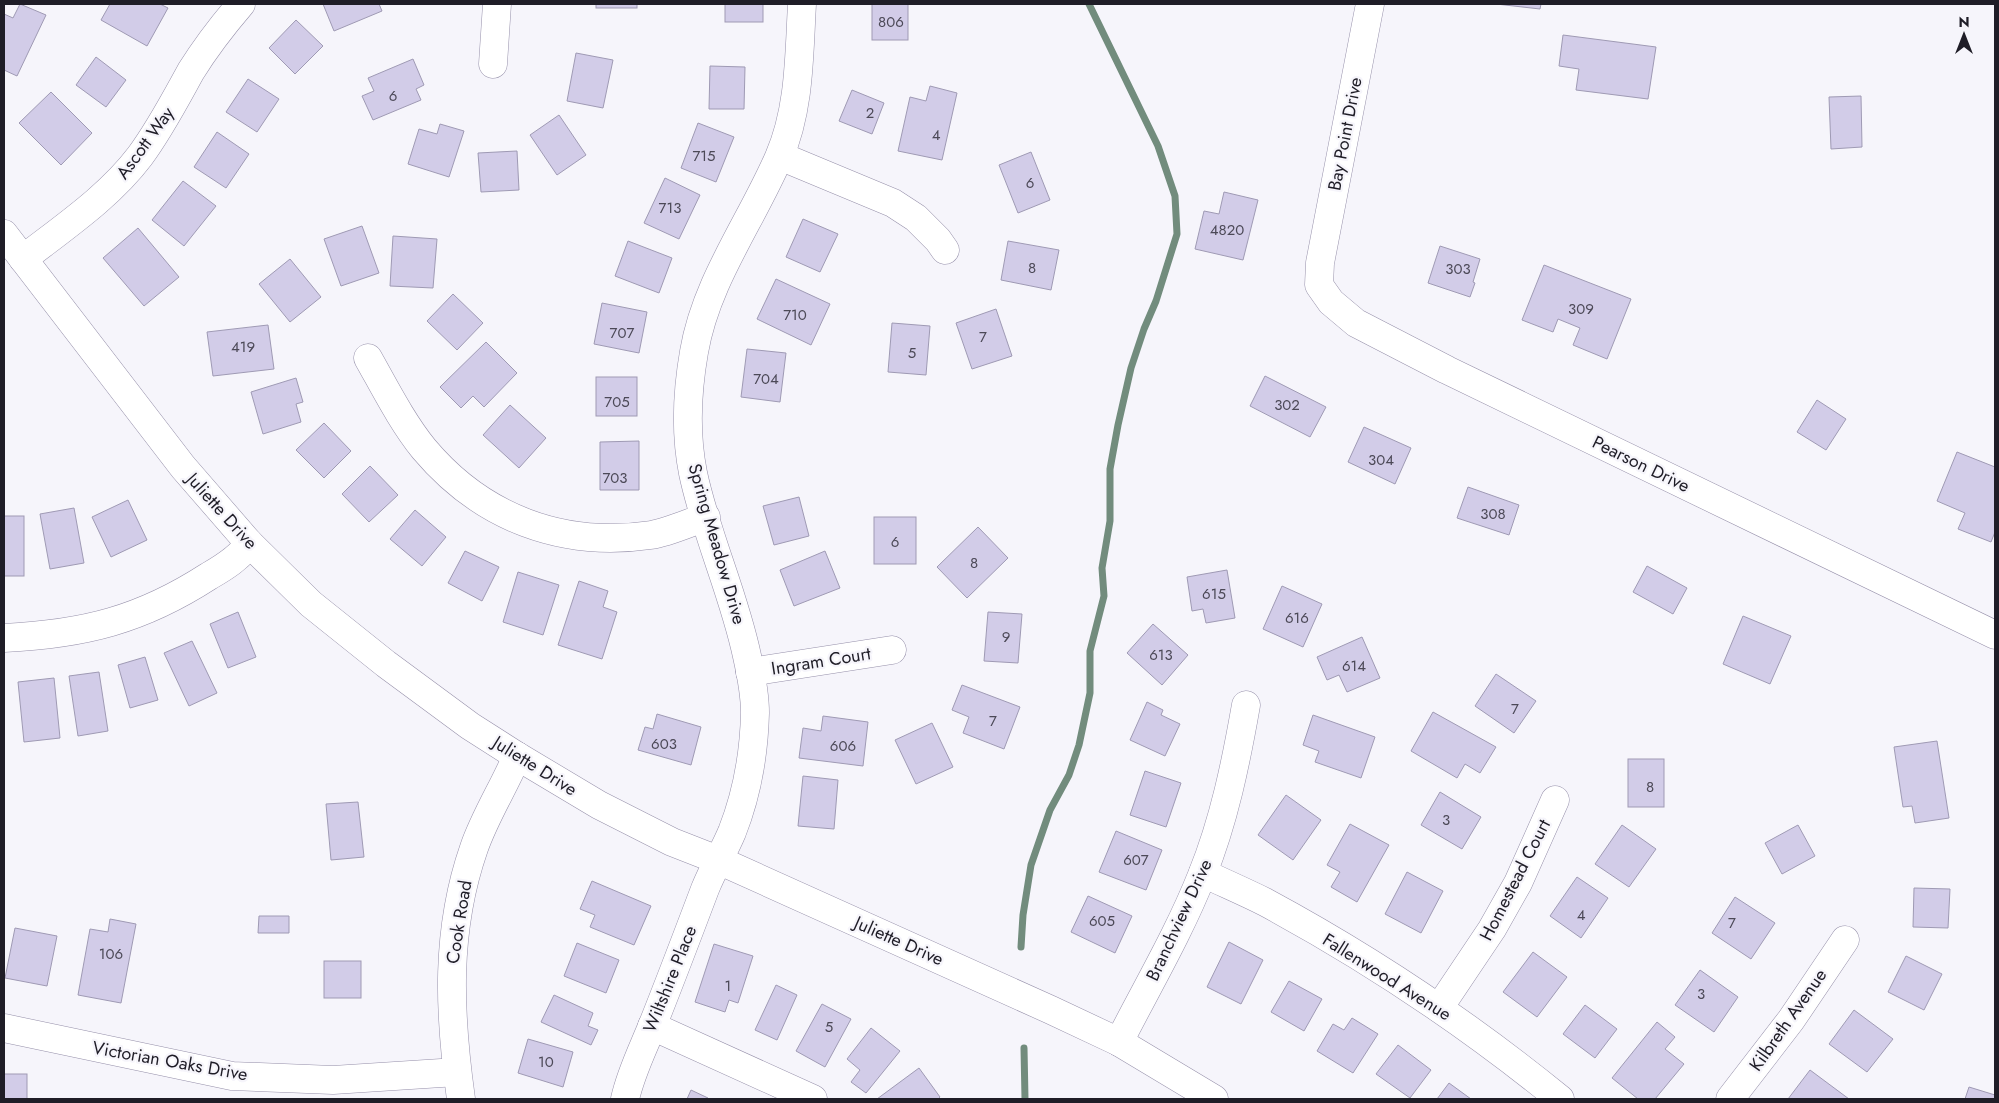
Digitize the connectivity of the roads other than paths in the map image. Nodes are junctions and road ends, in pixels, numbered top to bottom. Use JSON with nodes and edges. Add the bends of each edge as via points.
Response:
{"nodes":[{"id":1,"x":241,"y":4,"type":"edge"},
{"id":2,"x":497,"y":4,"type":"edge"},
{"id":3,"x":802,"y":4,"type":"edge"},
{"id":4,"x":1370,"y":4,"type":"edge"},
{"id":5,"x":493,"y":64,"type":"dead end"},
{"id":6,"x":780,"y":156,"type":"junction"},
{"id":7,"x":4,"y":234,"type":"edge"},
{"id":8,"x":945,"y":250,"type":"dead end"},
{"id":9,"x":23,"y":259,"type":"junction"},
{"id":10,"x":1320,"y":264,"type":"joint"},
{"id":11,"x":368,"y":358,"type":"dead end"},
{"id":12,"x":706,"y":518,"type":"junction"},
{"id":13,"x":250,"y":543,"type":"junction"},
{"id":14,"x":1995,"y":635,"type":"edge"},
{"id":15,"x":4,"y":638,"type":"edge"},
{"id":16,"x":892,"y":650,"type":"dead end"},
{"id":17,"x":750,"y":672,"type":"junction"},
{"id":18,"x":1246,"y":705,"type":"dead end"},
{"id":19,"x":518,"y":756,"type":"junction"},
{"id":20,"x":1555,"y":800,"type":"dead end"},
{"id":21,"x":718,"y":860,"type":"junction"},
{"id":22,"x":1203,"y":873,"type":"junction"},
{"id":23,"x":1845,"y":940,"type":"dead end"},
{"id":24,"x":1439,"y":1008,"type":"junction"},
{"id":25,"x":652,"y":1026,"type":"junction"},
{"id":26,"x":4,"y":1028,"type":"edge"},
{"id":27,"x":1119,"y":1042,"type":"junction"},
{"id":28,"x":457,"y":1072,"type":"junction"},
{"id":29,"x":461,"y":1099,"type":"edge"},
{"id":30,"x":625,"y":1099,"type":"edge"},
{"id":31,"x":812,"y":1099,"type":"edge"},
{"id":32,"x":1214,"y":1099,"type":"edge"},
{"id":33,"x":1560,"y":1099,"type":"edge"},
{"id":34,"x":1730,"y":1099,"type":"edge"}],
"edges":[{"from":1,"to":9,"type":"street","name":"Ascott Way","via":[[214,36],[139,158],[87,209]]},
{"from":2,"to":5,"type":"street"},
{"from":3,"to":6,"type":"street","name":"Spring Meadow Drive","via":[[798,81],[791,124]]},
{"from":4,"to":10,"type":"street","name":"Bay Point Drive"},
{"from":6,"to":8,"type":"street","via":[[893,203],[916,218]]},
{"from":6,"to":12,"type":"street","name":"Spring Meadow Drive","via":[[719,276],[703,314],[694,350],[688,389],[688,428],[693,472]]},
{"from":7,"to":9,"type":"street","name":"Juliette Drive"},
{"from":9,"to":13,"type":"street","name":"Juliette Drive","via":[[183,467]]},
{"from":10,"to":14,"type":"street","name":"Pearson Drive","via":[[1319,285],[1330,302],[1356,323]]},
{"from":11,"to":12,"type":"street","via":[[400,412],[443,471],[500,512],[533,526],[573,536],[613,539],[654,535]]},
{"from":12,"to":17,"type":"street","name":"Spring Meadow Drive","via":[[741,627]]},
{"from":13,"to":15,"type":"street","via":[[222,568],[183,593],[145,611],[93,628],[48,636]]},
{"from":13,"to":19,"type":"street","name":"Juliette Drive","via":[[311,604],[470,726]]},
{"from":16,"to":17,"type":"street","name":"Ingram Court"},
{"from":17,"to":21,"type":"street","name":"Spring Meadow Drive","via":[[755,709],[746,786],[732,832]]},
{"from":18,"to":22,"type":"street","name":"Branchview Drive","via":[[1221,822]]},
{"from":19,"to":21,"type":"street","name":"Juliette Drive","via":[[599,805],[672,842]]},
{"from":19,"to":28,"type":"street","name":"Cook Road","via":[[474,847],[460,894],[451,978]]},
{"from":20,"to":24,"type":"street","name":"Homestead Court","via":[[1497,921]]},
{"from":21,"to":25,"type":"street","name":"Wiltshire Place"},
{"from":21,"to":27,"type":"street","name":"Juliette Drive"},
{"from":22,"to":24,"type":"street","name":"Fallenwood Avenue","via":[[1272,906]]},
{"from":22,"to":27,"type":"street","name":"Branchview Drive"},
{"from":23,"to":34,"type":"street","name":"Kilbreth Avenue"},
{"from":24,"to":33,"type":"street","name":"Fallenwood Avenue"},
{"from":25,"to":30,"type":"street","name":"Wiltshire Place","via":[[630,1077]]},
{"from":25,"to":31,"type":"street"},
{"from":26,"to":28,"type":"street","name":"Victorian Oaks Drive","via":[[232,1076],[333,1080]]},
{"from":27,"to":32,"type":"street","name":"Juliette Drive"},
{"from":28,"to":29,"type":"street","name":"Cook Road"}]}
